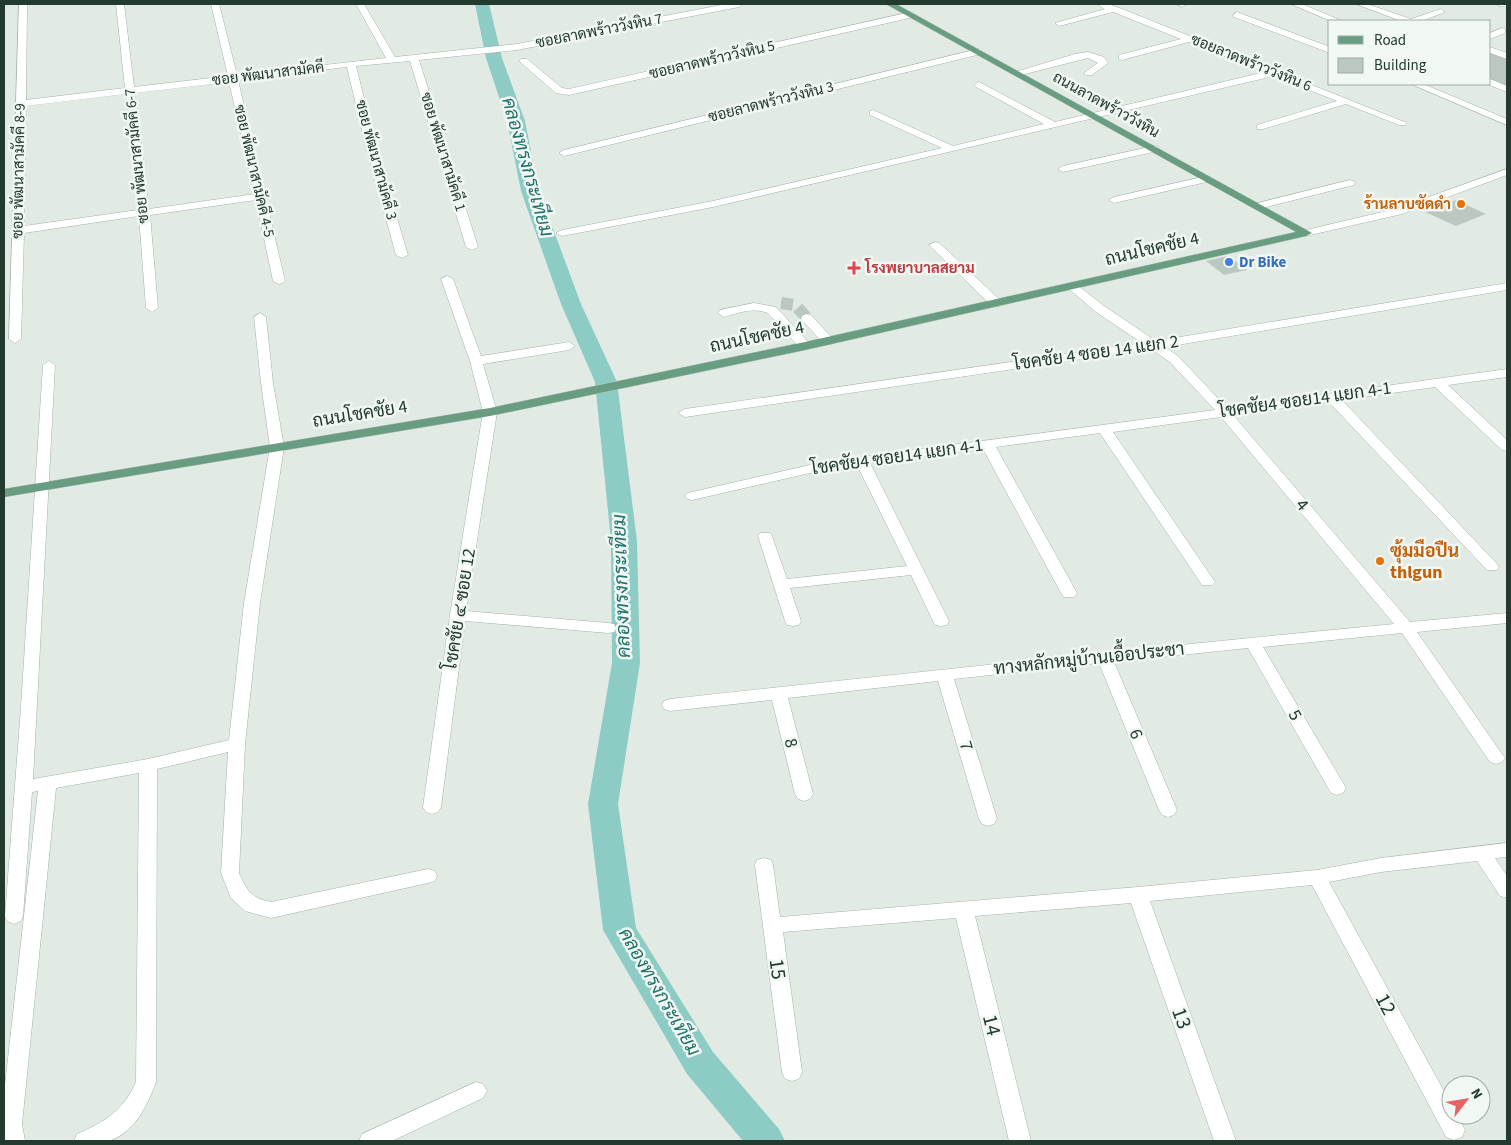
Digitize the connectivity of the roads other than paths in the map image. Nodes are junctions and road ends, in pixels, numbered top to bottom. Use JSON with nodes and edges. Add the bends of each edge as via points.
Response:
{"nodes":[{"id":1,"x":24,"y":4,"type":"edge"},
{"id":2,"x":120,"y":4,"type":"edge"},
{"id":3,"x":215,"y":4,"type":"edge"},
{"id":4,"x":360,"y":4,"type":"edge"},
{"id":5,"x":739,"y":4,"type":"edge"},
{"id":6,"x":890,"y":4,"type":"edge"},
{"id":7,"x":1101,"y":4,"type":"edge"},
{"id":8,"x":1294,"y":4,"type":"edge"},
{"id":9,"x":1360,"y":4,"type":"edge"},
{"id":10,"x":1502,"y":4,"type":"edge"},
{"id":11,"x":1507,"y":5,"type":"edge"},
{"id":12,"x":1114,"y":9,"type":"junction"},
{"id":13,"x":1441,"y":12,"type":"dead end"},
{"id":14,"x":910,"y":15,"type":"junction"},
{"id":15,"x":1237,"y":15,"type":"dead end"},
{"id":16,"x":1335,"y":20,"type":"edge"},
{"id":17,"x":1405,"y":20,"type":"edge"},
{"id":18,"x":1417,"y":20,"type":"edge"},
{"id":19,"x":1059,"y":23,"type":"dead end"},
{"id":20,"x":1502,"y":31,"type":"dead end"},
{"id":21,"x":1491,"y":36,"type":"edge"},
{"id":22,"x":1190,"y":39,"type":"junction"},
{"id":23,"x":517,"y":47,"type":"joint"},
{"id":24,"x":1328,"y":49,"type":"edge"},
{"id":25,"x":1491,"y":50,"type":"edge"},
{"id":26,"x":978,"y":52,"type":"junction"},
{"id":27,"x":1507,"y":56,"type":"edge"},
{"id":28,"x":1122,"y":57,"type":"dead end"},
{"id":29,"x":414,"y":58,"type":"junction"},
{"id":30,"x":392,"y":60,"type":"junction"},
{"id":31,"x":524,"y":61,"type":"dead end"},
{"id":32,"x":351,"y":64,"type":"junction"},
{"id":33,"x":1089,"y":73,"type":"dead end"},
{"id":34,"x":1274,"y":73,"type":"junction"},
{"id":35,"x":1017,"y":74,"type":"junction"},
{"id":36,"x":233,"y":78,"type":"junction"},
{"id":37,"x":1491,"y":82,"type":"edge"},
{"id":38,"x":979,"y":85,"type":"dead end"},
{"id":39,"x":1418,"y":85,"type":"edge"},
{"id":40,"x":1507,"y":89,"type":"edge"},
{"id":41,"x":129,"y":90,"type":"junction"},
{"id":42,"x":1347,"y":101,"type":"junction"},
{"id":43,"x":20,"y":104,"type":"junction"},
{"id":44,"x":873,"y":113,"type":"dead end"},
{"id":45,"x":1093,"y":116,"type":"junction"},
{"id":46,"x":1507,"y":122,"type":"edge"},
{"id":47,"x":1402,"y":123,"type":"dead end"},
{"id":48,"x":1053,"y":125,"type":"junction"},
{"id":49,"x":1260,"y":127,"type":"dead end"},
{"id":50,"x":952,"y":149,"type":"junction"},
{"id":51,"x":1154,"y":149,"type":"junction"},
{"id":52,"x":564,"y":153,"type":"dead end"},
{"id":53,"x":1063,"y":169,"type":"dead end"},
{"id":54,"x":1505,"y":175,"type":"edge"},
{"id":55,"x":1207,"y":179,"type":"junction"},
{"id":56,"x":1350,"y":183,"type":"dead end"},
{"id":57,"x":261,"y":196,"type":"junction"},
{"id":58,"x":1114,"y":200,"type":"dead end"},
{"id":59,"x":1258,"y":206,"type":"junction"},
{"id":60,"x":144,"y":213,"type":"junction"},
{"id":61,"x":19,"y":230,"type":"junction"},
{"id":62,"x":562,"y":233,"type":"dead end"},
{"id":63,"x":1306,"y":233,"type":"junction"},
{"id":64,"x":935,"y":245,"type":"dead end"},
{"id":65,"x":472,"y":247,"type":"dead end"},
{"id":66,"x":402,"y":255,"type":"dead end"},
{"id":67,"x":447,"y":279,"type":"dead end"},
{"id":68,"x":279,"y":280,"type":"dead end"},
{"id":69,"x":1072,"y":286,"type":"junction"},
{"id":70,"x":1507,"y":286,"type":"edge"},
{"id":71,"x":996,"y":303,"type":"junction"},
{"id":72,"x":152,"y":308,"type":"dead end"},
{"id":73,"x":724,"y":313,"type":"dead end"},
{"id":74,"x":260,"y":318,"type":"dead end"},
{"id":75,"x":807,"y":318,"type":"tunnel mouth"},
{"id":76,"x":15,"y":339,"type":"dead end"},
{"id":77,"x":828,"y":341,"type":"junction"},
{"id":78,"x":1155,"y":344,"type":"junction"},
{"id":79,"x":569,"y":346,"type":"dead end"},
{"id":80,"x":805,"y":346,"type":"junction"},
{"id":81,"x":476,"y":362,"type":"junction"},
{"id":82,"x":49,"y":365,"type":"dead end"},
{"id":83,"x":1507,"y":373,"type":"edge"},
{"id":84,"x":1437,"y":382,"type":"junction"},
{"id":85,"x":1332,"y":397,"type":"junction"},
{"id":86,"x":1223,"y":411,"type":"junction"},
{"id":87,"x":490,"y":412,"type":"junction"},
{"id":88,"x":684,"y":413,"type":"dead end"},
{"id":89,"x":1104,"y":429,"type":"junction"},
{"id":90,"x":986,"y":443,"type":"junction"},
{"id":91,"x":277,"y":447,"type":"junction"},
{"id":92,"x":1507,"y":447,"type":"edge"},
{"id":93,"x":862,"y":460,"type":"junction"},
{"id":94,"x":43,"y":486,"type":"junction"},
{"id":95,"x":4,"y":493,"type":"edge"},
{"id":96,"x":692,"y":496,"type":"dead end"},
{"id":97,"x":765,"y":536,"type":"dead end"},
{"id":98,"x":1492,"y":567,"type":"dead end"},
{"id":99,"x":916,"y":570,"type":"junction"},
{"id":100,"x":1207,"y":582,"type":"dead end"},
{"id":101,"x":781,"y":584,"type":"junction"},
{"id":102,"x":1069,"y":593,"type":"dead end"},
{"id":103,"x":458,"y":616,"type":"junction"},
{"id":104,"x":1507,"y":618,"type":"edge"},
{"id":105,"x":793,"y":621,"type":"dead end"},
{"id":106,"x":941,"y":621,"type":"dead end"},
{"id":107,"x":608,"y":628,"type":"dead end"},
{"id":108,"x":1406,"y":628,"type":"junction"},
{"id":109,"x":1253,"y":643,"type":"junction"},
{"id":110,"x":1104,"y":657,"type":"junction"},
{"id":111,"x":944,"y":674,"type":"junction"},
{"id":112,"x":778,"y":692,"type":"junction"},
{"id":113,"x":670,"y":705,"type":"dead end"},
{"id":114,"x":237,"y":744,"type":"junction"},
{"id":115,"x":1496,"y":758,"type":"dead end"},
{"id":116,"x":148,"y":764,"type":"junction"},
{"id":117,"x":48,"y":784,"type":"junction"},
{"id":118,"x":23,"y":787,"type":"junction"},
{"id":119,"x":1337,"y":788,"type":"dead end"},
{"id":120,"x":804,"y":794,"type":"dead end"},
{"id":121,"x":432,"y":807,"type":"dead end"},
{"id":122,"x":1168,"y":810,"type":"dead end"},
{"id":123,"x":988,"y":819,"type":"dead end"},
{"id":124,"x":1507,"y":850,"type":"edge"},
{"id":125,"x":1482,"y":853,"type":"junction"},
{"id":126,"x":764,"y":865,"type":"dead end"},
{"id":127,"x":428,"y":876,"type":"dead end"},
{"id":128,"x":1318,"y":877,"type":"junction"},
{"id":129,"x":1507,"y":891,"type":"edge"},
{"id":130,"x":1138,"y":895,"type":"junction"},
{"id":131,"x":964,"y":910,"type":"junction"},
{"id":132,"x":14,"y":916,"type":"dead end"},
{"id":133,"x":773,"y":925,"type":"junction"},
{"id":134,"x":792,"y":1072,"type":"dead end"},
{"id":135,"x":476,"y":1091,"type":"dead end"},
{"id":136,"x":1454,"y":1130,"type":"dead end"},
{"id":137,"x":14,"y":1141,"type":"edge"},
{"id":138,"x":85,"y":1141,"type":"edge"},
{"id":139,"x":370,"y":1141,"type":"edge"},
{"id":140,"x":1020,"y":1141,"type":"edge"},
{"id":141,"x":1226,"y":1141,"type":"edge"}],
"edges":[{"from":1,"to":43,"type":"street","name":"ซอย พัฒนาสามัคคี 8-9"},
{"from":2,"to":41,"type":"street","name":"ซอย พัฒนาสามัคคี 6-7"},
{"from":3,"to":36,"type":"street","name":"ซอย พัฒนาสามัคคี 4-5"},
{"from":4,"to":30,"type":"street"},
{"from":5,"to":23,"type":"street","name":"ซอยลาดพร้าววังหิน 7"},
{"from":6,"to":14,"type":"main road","name":"ถนนลาดพร้าววังหิน"},
{"from":7,"to":12,"type":"street","name":"ซอยลาดพร้าววังหิน 6"},
{"from":8,"to":16,"type":"street"},
{"from":9,"to":17,"type":"street"},
{"from":10,"to":11,"type":"street"},
{"from":12,"to":19,"type":"street"},
{"from":12,"to":22,"type":"street","name":"ซอยลาดพร้าววังหิน 6"},
{"from":13,"to":18,"type":"street"},
{"from":14,"to":26,"type":"main road","name":"ถนนลาดพร้าววังหิน"},
{"from":14,"to":31,"type":"street","name":"ซอยลาดพร้าววังหิน 5","via":[[569,92],[559,91]]},
{"from":15,"to":24,"type":"street"},
{"from":20,"to":21,"type":"street"},
{"from":22,"to":28,"type":"street"},
{"from":22,"to":34,"type":"street","name":"ซอยลาดพร้าววังหิน 6"},
{"from":23,"to":29,"type":"street","name":"ซอย พัฒนาสามัคคี"},
{"from":25,"to":27,"type":"street"},
{"from":26,"to":35,"type":"main road","name":"ถนนลาดพร้าววังหิน"},
{"from":26,"to":52,"type":"street","name":"ซอยลาดพร้าววังหิน 3"},
{"from":29,"to":30,"type":"street","name":"ซอย พัฒนาสามัคคี"},
{"from":29,"to":65,"type":"street","name":"ซอย พัฒนาสามัคคี 1"},
{"from":30,"to":32,"type":"street","name":"ซอย พัฒนาสามัคคี"},
{"from":32,"to":36,"type":"street","name":"ซอย พัฒนาสามัคคี"},
{"from":32,"to":66,"type":"street","name":"ซอย พัฒนาสามัคคี 3"},
{"from":33,"to":35,"type":"street","via":[[1099,68],[1103,63],[1101,59],[1078,56]]},
{"from":34,"to":42,"type":"street","name":"ซอยลาดพร้าววังหิน 6"},
{"from":34,"to":45,"type":"street"},
{"from":35,"to":45,"type":"main road","name":"ถนนลาดพร้าววังหิน"},
{"from":36,"to":41,"type":"street","name":"ซอย พัฒนาสามัคคี"},
{"from":36,"to":57,"type":"street","name":"ซอย พัฒนาสามัคคี 4-5"},
{"from":37,"to":40,"type":"street"},
{"from":38,"to":48,"type":"street"},
{"from":39,"to":46,"type":"street"},
{"from":41,"to":43,"type":"street","name":"ซอย พัฒนาสามัคคี"},
{"from":41,"to":60,"type":"street","name":"ซอย พัฒนาสามัคคี 6-7"},
{"from":42,"to":47,"type":"street","name":"ซอยลาดพร้าววังหิน 6"},
{"from":42,"to":49,"type":"street"},
{"from":43,"to":61,"type":"street","name":"ซอย พัฒนาสามัคคี 8-9"},
{"from":44,"to":50,"type":"street"},
{"from":45,"to":48,"type":"street"},
{"from":45,"to":51,"type":"main road","name":"ถนนลาดพร้าววังหิน"},
{"from":48,"to":50,"type":"street"},
{"from":50,"to":62,"type":"street","via":[[713,204]]},
{"from":51,"to":53,"type":"street"},
{"from":51,"to":55,"type":"main road","name":"ถนนลาดพร้าววังหิน"},
{"from":54,"to":63,"type":"street","name":"ถนนโชคชัย 4","via":[[1398,212]]},
{"from":55,"to":58,"type":"street"},
{"from":55,"to":59,"type":"main road","name":"ถนนลาดพร้าววังหิน"},
{"from":56,"to":59,"type":"street"},
{"from":57,"to":60,"type":"street"},
{"from":57,"to":68,"type":"street","name":"ซอย พัฒนาสามัคคี 4-5"},
{"from":59,"to":63,"type":"main road","name":"ถนนลาดพร้าววังหิน"},
{"from":60,"to":61,"type":"street"},
{"from":60,"to":72,"type":"street","name":"ซอย พัฒนาสามัคคี 6-7"},
{"from":61,"to":76,"type":"street","name":"ซอย พัฒนาสามัคคี 8-9"},
{"from":63,"to":69,"type":"main road","name":"ถนนโชคชัย 4"},
{"from":64,"to":71,"type":"street"},
{"from":67,"to":81,"type":"street"},
{"from":69,"to":71,"type":"main road","name":"ถนนโชคชัย 4"},
{"from":69,"to":78,"type":"street","name":"4","via":[[1100,309]]},
{"from":70,"to":78,"type":"street","name":"โชคชัย 4 ซอย 14 แยก 2"},
{"from":71,"to":77,"type":"main road","name":"ถนนโชคชัย 4"},
{"from":73,"to":80,"type":"street","via":[[756,306],[777,306]]},
{"from":74,"to":91,"type":"street"},
{"from":75,"to":77,"type":"street"},
{"from":77,"to":80,"type":"main road","name":"ถนนโชคชัย 4"},
{"from":78,"to":86,"type":"street","name":"4","via":[[1174,359]]},
{"from":78,"to":88,"type":"street","name":"โชคชัย 4 ซอย 14 แยก 2"},
{"from":79,"to":81,"type":"street"},
{"from":80,"to":87,"type":"main road","name":"ถนนโชคชัย 4"},
{"from":81,"to":87,"type":"street"},
{"from":82,"to":94,"type":"street"},
{"from":83,"to":84,"type":"street","name":"โชคชัย4 ซอย14 แยก 4-1"},
{"from":84,"to":85,"type":"street","name":"โชคชัย4 ซอย14 แยก 4-1"},
{"from":84,"to":92,"type":"street"},
{"from":85,"to":86,"type":"street","name":"โชคชัย4 ซอย14 แยก 4-1"},
{"from":85,"to":98,"type":"street"},
{"from":86,"to":89,"type":"street","name":"โชคชัย4 ซอย14 แยก 4-1"},
{"from":86,"to":108,"type":"street","name":"4"},
{"from":87,"to":91,"type":"main road","name":"ถนนโชคชัย 4"},
{"from":87,"to":103,"type":"street","name":"โชคชัย ๔ ซอย 12"},
{"from":89,"to":90,"type":"street","name":"โชคชัย4 ซอย14 แยก 4-1"},
{"from":89,"to":100,"type":"street"},
{"from":90,"to":93,"type":"street","name":"โชคชัย4 ซอย14 แยก 4-1"},
{"from":90,"to":102,"type":"street"},
{"from":91,"to":94,"type":"main road","name":"ถนนโชคชัย 4"},
{"from":91,"to":114,"type":"street","via":[[252,603]]},
{"from":93,"to":96,"type":"street","name":"โชคชัย4 ซอย14 แยก 4-1"},
{"from":93,"to":99,"type":"street"},
{"from":94,"to":95,"type":"main road","name":"ถนนโชคชัย 4"},
{"from":94,"to":118,"type":"street"},
{"from":97,"to":101,"type":"street"},
{"from":99,"to":101,"type":"street"},
{"from":99,"to":106,"type":"street"},
{"from":101,"to":105,"type":"street"},
{"from":103,"to":107,"type":"street"},
{"from":103,"to":121,"type":"street","name":"โชคชัย ๔ ซอย 12"},
{"from":104,"to":108,"type":"street","name":"ทางหลักหมู่บ้านเอื้อประชา"},
{"from":108,"to":109,"type":"street","name":"ทางหลักหมู่บ้านเอื้อประชา"},
{"from":108,"to":115,"type":"street","name":"4"},
{"from":109,"to":110,"type":"street","name":"ทางหลักหมู่บ้านเอื้อประชา"},
{"from":109,"to":119,"type":"street","name":"5"},
{"from":110,"to":111,"type":"street","name":"ทางหลักหมู่บ้านเอื้อประชา"},
{"from":110,"to":122,"type":"street","name":"6"},
{"from":111,"to":112,"type":"street","name":"ทางหลักหมู่บ้านเอื้อประชา"},
{"from":111,"to":123,"type":"street","name":"7"},
{"from":112,"to":113,"type":"street","name":"ทางหลักหมู่บ้านเอื้อประชา"},
{"from":112,"to":120,"type":"street","name":"8"},
{"from":114,"to":116,"type":"street"},
{"from":114,"to":127,"type":"street","via":[[230,873],[238,894],[252,906],[271,910],[319,902]]},
{"from":116,"to":117,"type":"street"},
{"from":116,"to":138,"type":"street","via":[[146,1082],[138,1104],[124,1121]]},
{"from":117,"to":118,"type":"street"},
{"from":117,"to":137,"type":"street","via":[[11,1124]]},
{"from":118,"to":132,"type":"street"},
{"from":124,"to":125,"type":"street"},
{"from":125,"to":128,"type":"street","via":[[1380,865]]},
{"from":125,"to":129,"type":"street"},
{"from":126,"to":133,"type":"street","name":"15"},
{"from":128,"to":130,"type":"street"},
{"from":128,"to":136,"type":"street","name":"12"},
{"from":130,"to":131,"type":"street"},
{"from":130,"to":141,"type":"street","name":"13"},
{"from":131,"to":133,"type":"street"},
{"from":131,"to":140,"type":"street","name":"14"},
{"from":133,"to":134,"type":"street","name":"15"},
{"from":135,"to":139,"type":"street"}]}
